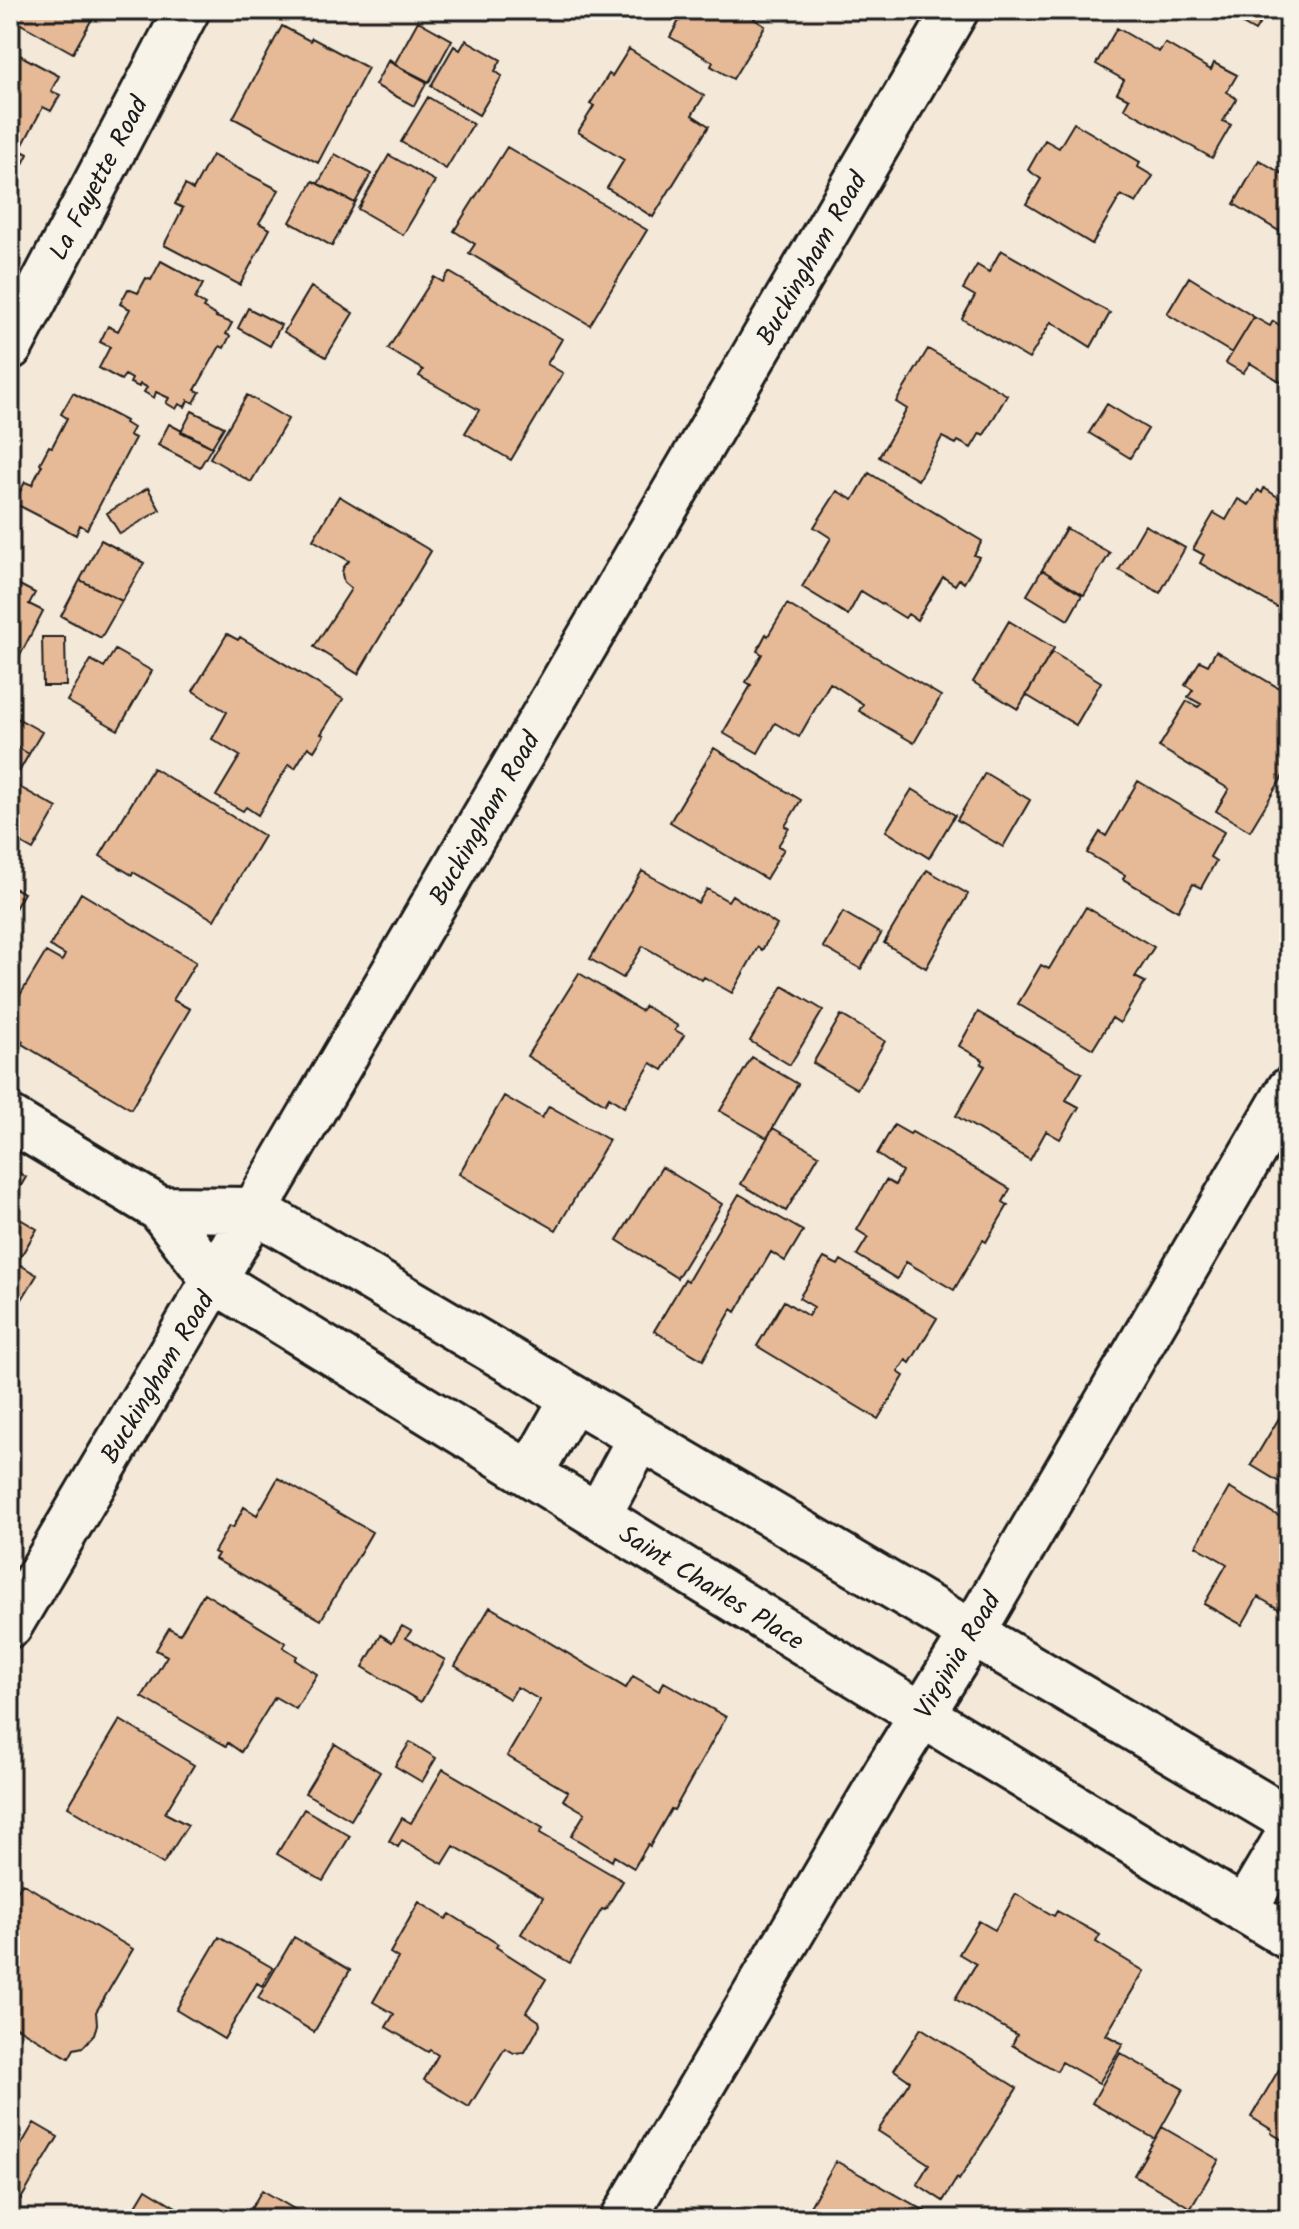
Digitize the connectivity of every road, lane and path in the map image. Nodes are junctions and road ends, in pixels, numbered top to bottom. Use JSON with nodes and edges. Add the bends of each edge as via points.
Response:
{"nodes":[{"id":1,"x":187,"y":10,"type":"edge"},
{"id":2,"x":956,"y":10,"type":"edge"},
{"id":3,"x":10,"y":347,"type":"edge"},
{"id":4,"x":1289,"y":1090,"type":"edge"},
{"id":5,"x":10,"y":1119,"type":"edge"},
{"id":6,"x":160,"y":1209,"type":"junction"},
{"id":7,"x":255,"y":1210,"type":"junction"},
{"id":8,"x":214,"y":1280,"type":"junction"},
{"id":9,"x":573,"y":1398,"type":"junction"},
{"id":10,"x":640,"y":1438,"type":"junction"},
{"id":11,"x":530,"y":1474,"type":"junction"},
{"id":12,"x":598,"y":1516,"type":"junction"},
{"id":13,"x":10,"y":1625,"type":"edge"},
{"id":14,"x":972,"y":1634,"type":"junction"},
{"id":15,"x":921,"y":1715,"type":"junction"},
{"id":16,"x":1289,"y":1820,"type":"edge"},
{"id":17,"x":1289,"y":1834,"type":"edge"},
{"id":18,"x":1244,"y":1910,"type":"junction"},
{"id":19,"x":1289,"y":1937,"type":"edge"},
{"id":20,"x":623,"y":2219,"type":"edge"}],
"edges":[{"from":1,"to":3,"type":"street","name":"La Fayette Road"},
{"from":2,"to":7,"type":"street","name":"Buckingham Road"},
{"from":4,"to":14,"type":"street","name":"Virginia Road"},
{"from":5,"to":6,"type":"street","name":"Saint Charles Place"},
{"from":6,"to":7,"type":"street"},
{"from":6,"to":8,"type":"street","name":"Saint Charles Place"},
{"from":7,"to":8,"type":"street","name":"Buckingham Road"},
{"from":7,"to":9,"type":"street"},
{"from":8,"to":11,"type":"street","name":"Saint Charles Place"},
{"from":8,"to":13,"type":"street","name":"Buckingham Road"},
{"from":9,"to":10,"type":"street"},
{"from":9,"to":11,"type":"street"},
{"from":10,"to":12,"type":"street"},
{"from":10,"to":14,"type":"street"},
{"from":11,"to":12,"type":"street","name":"Saint Charles Place"},
{"from":12,"to":15,"type":"street","name":"Saint Charles Place"},
{"from":14,"to":15,"type":"street","name":"Virginia Road"},
{"from":14,"to":16,"type":"street"},
{"from":15,"to":18,"type":"street","name":"Saint Charles Place"},
{"from":15,"to":20,"type":"street","name":"Virginia Road"},
{"from":17,"to":18,"type":"street"},
{"from":18,"to":19,"type":"street","name":"Saint Charles Place"}]}
